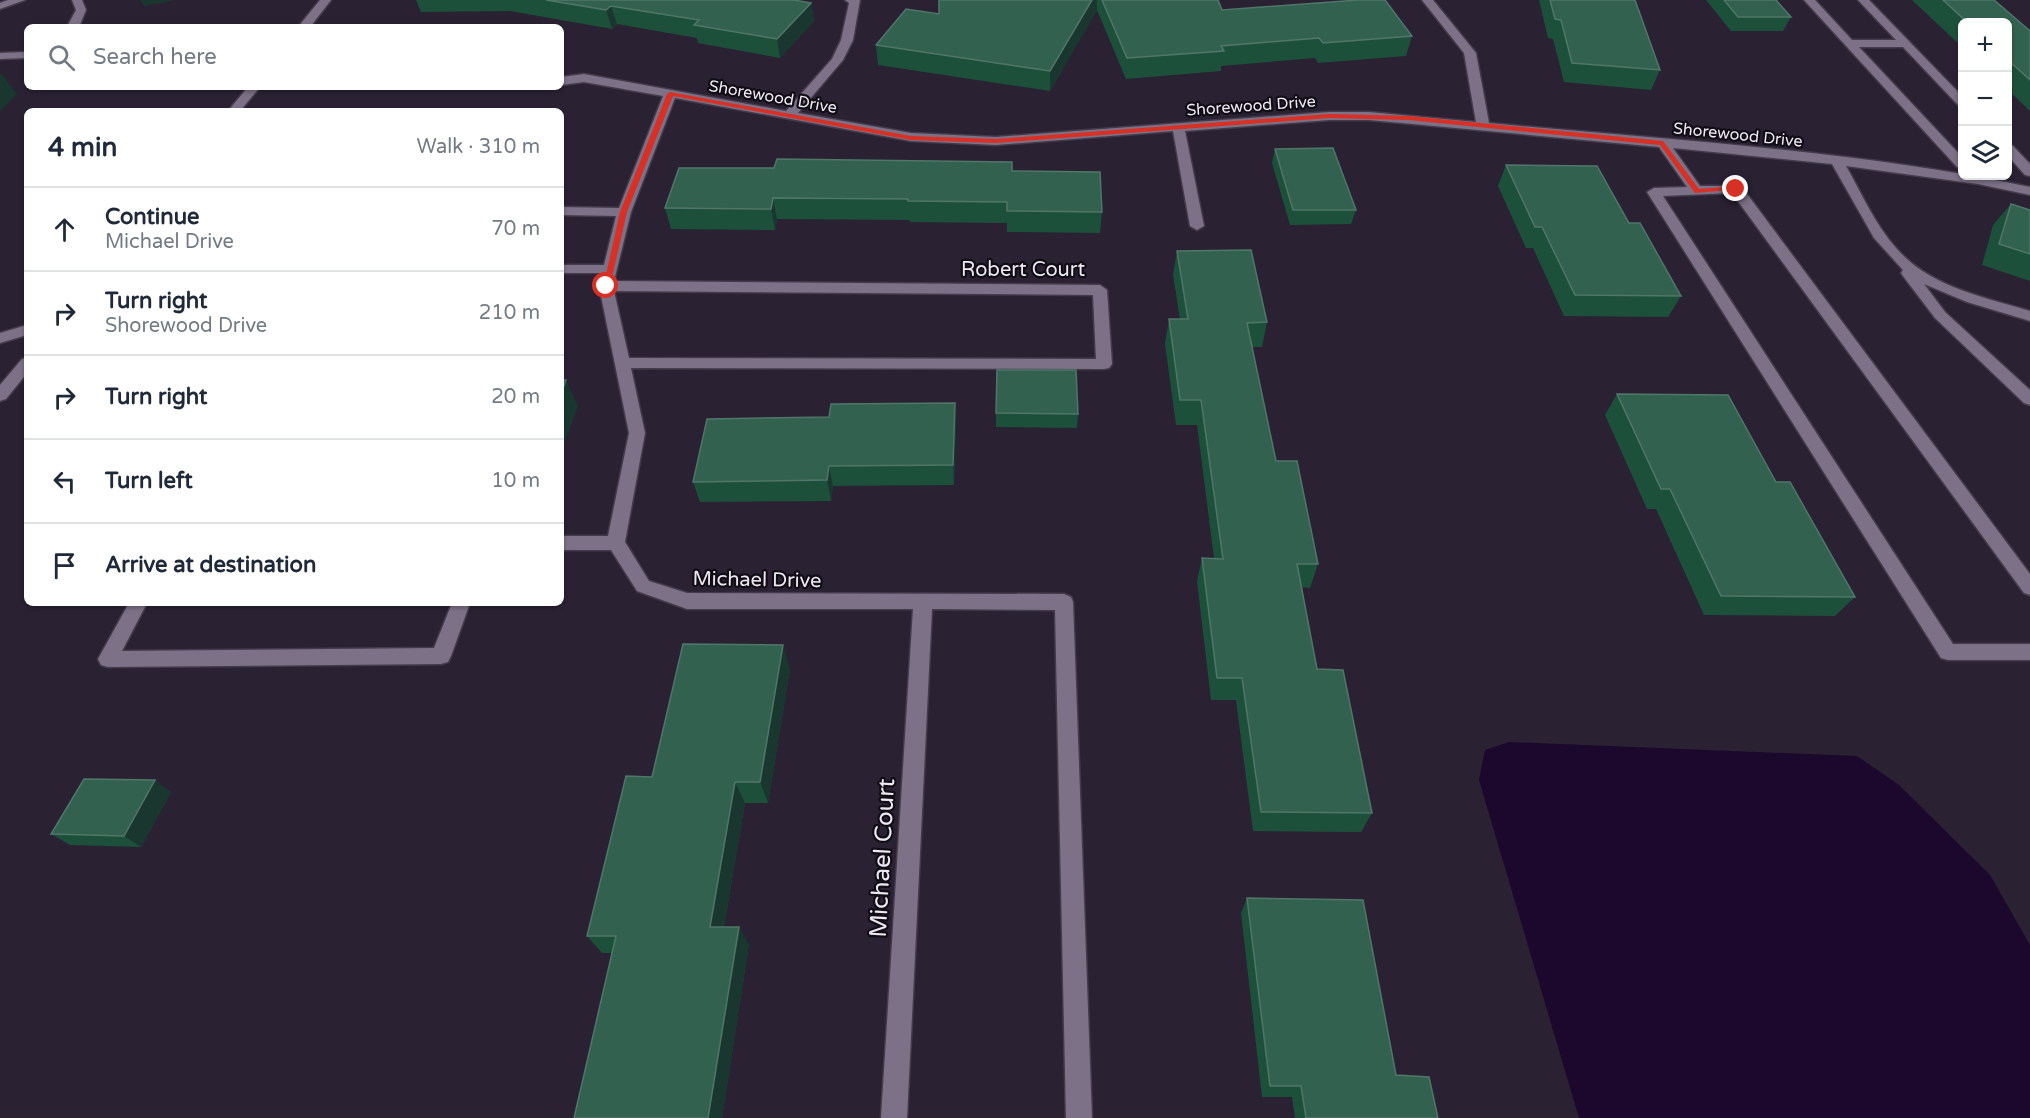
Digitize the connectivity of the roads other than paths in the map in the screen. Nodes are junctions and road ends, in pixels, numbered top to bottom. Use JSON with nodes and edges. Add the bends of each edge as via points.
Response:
{"nodes":[{"id":1,"x":20,"y":0,"type":"edge"},
{"id":2,"x":77,"y":0,"type":"edge"},
{"id":3,"x":326,"y":0,"type":"edge"},
{"id":4,"x":850,"y":0,"type":"edge"},
{"id":5,"x":856,"y":0,"type":"edge"},
{"id":6,"x":1427,"y":0,"type":"edge"},
{"id":7,"x":1809,"y":0,"type":"edge"},
{"id":8,"x":1863,"y":0,"type":"edge"},
{"id":9,"x":0,"y":6,"type":"edge"},
{"id":10,"x":75,"y":24,"type":"edge"},
{"id":11,"x":306,"y":24,"type":"edge"},
{"id":12,"x":1850,"y":43,"type":"junction"},
{"id":13,"x":1906,"y":44,"type":"junction"},
{"id":14,"x":0,"y":56,"type":"edge"},
{"id":15,"x":24,"y":56,"type":"edge"},
{"id":16,"x":569,"y":69,"type":"dead end"},
{"id":17,"x":584,"y":78,"type":"junction"},
{"id":18,"x":564,"y":81,"type":"edge"},
{"id":19,"x":252,"y":90,"type":"edge"},
{"id":20,"x":670,"y":94,"type":"junction"},
{"id":21,"x":1958,"y":98,"type":"edge"},
{"id":22,"x":236,"y":108,"type":"edge"},
{"id":23,"x":789,"y":115,"type":"junction"},
{"id":24,"x":1483,"y":125,"type":"junction"},
{"id":25,"x":1178,"y":127,"type":"junction"},
{"id":26,"x":1663,"y":143,"type":"junction"},
{"id":27,"x":2012,"y":153,"type":"edge"},
{"id":28,"x":1958,"y":160,"type":"edge"},
{"id":29,"x":1837,"y":161,"type":"junction"},
{"id":30,"x":2030,"y":172,"type":"edge"},
{"id":31,"x":1958,"y":176,"type":"edge"},
{"id":32,"x":1983,"y":180,"type":"edge"},
{"id":33,"x":2030,"y":191,"type":"edge"},
{"id":34,"x":1697,"y":192,"type":"junction"},
{"id":35,"x":564,"y":211,"type":"edge"},
{"id":36,"x":624,"y":212,"type":"junction"},
{"id":37,"x":1197,"y":226,"type":"dead end"},
{"id":38,"x":1897,"y":257,"type":"junction"},
{"id":39,"x":564,"y":269,"type":"edge"},
{"id":40,"x":610,"y":269,"type":"junction"},
{"id":41,"x":606,"y":286,"type":"junction"},
{"id":42,"x":2030,"y":316,"type":"edge"},
{"id":43,"x":24,"y":331,"type":"edge"},
{"id":44,"x":0,"y":338,"type":"edge"},
{"id":45,"x":623,"y":363,"type":"junction"},
{"id":46,"x":24,"y":367,"type":"edge"},
{"id":47,"x":0,"y":395,"type":"edge"},
{"id":48,"x":2030,"y":399,"type":"edge"},
{"id":49,"x":564,"y":543,"type":"edge"},
{"id":50,"x":616,"y":543,"type":"junction"},
{"id":51,"x":2030,"y":588,"type":"edge"},
{"id":52,"x":923,"y":601,"type":"junction"},
{"id":53,"x":136,"y":606,"type":"edge"},
{"id":54,"x":460,"y":606,"type":"edge"},
{"id":55,"x":2030,"y":652,"type":"edge"},
{"id":56,"x":894,"y":1118,"type":"edge"},
{"id":57,"x":1079,"y":1118,"type":"edge"}],
"edges":[{"from":1,"to":9,"type":"street"},
{"from":2,"to":10,"type":"street","via":[[81,12]]},
{"from":3,"to":11,"type":"street"},
{"from":4,"to":5,"type":"street"},
{"from":5,"to":23,"type":"street","via":[[847,40],[837,60]]},
{"from":6,"to":24,"type":"street","via":[[1470,52]]},
{"from":7,"to":12,"type":"street"},
{"from":8,"to":13,"type":"street"},
{"from":12,"to":13,"type":"street"},
{"from":12,"to":28,"type":"street"},
{"from":13,"to":21,"type":"street"},
{"from":14,"to":15,"type":"street"},
{"from":16,"to":17,"type":"street","name":"Shorewood Drive"},
{"from":17,"to":18,"type":"street","name":"Shorewood Drive"},
{"from":17,"to":20,"type":"street","name":"Shorewood Drive"},
{"from":19,"to":22,"type":"street"},
{"from":20,"to":23,"type":"street","name":"Shorewood Drive"},
{"from":20,"to":36,"type":"street"},
{"from":23,"to":25,"type":"street","name":"Shorewood Drive","via":[[911,138],[944,140],[996,141]]},
{"from":24,"to":25,"type":"street","name":"Shorewood Drive","via":[[1359,116]]},
{"from":24,"to":26,"type":"street","name":"Shorewood Drive"},
{"from":25,"to":37,"type":"street"},
{"from":26,"to":29,"type":"street","name":"Shorewood Drive"},
{"from":26,"to":34,"type":"street"},
{"from":27,"to":30,"type":"street"},
{"from":29,"to":31,"type":"street","name":"Shorewood Drive"},
{"from":29,"to":38,"type":"street","via":[[1880,236]]},
{"from":32,"to":33,"type":"street","name":"Shorewood Drive"},
{"from":34,"to":51,"type":"street","via":[[1736,189]]},
{"from":34,"to":55,"type":"street","via":[[1654,192],[1948,652]]},
{"from":35,"to":36,"type":"street"},
{"from":36,"to":40,"type":"street"},
{"from":38,"to":42,"type":"street","via":[[1915,273],[1948,290]]},
{"from":38,"to":48,"type":"street","via":[[1940,315]]},
{"from":39,"to":40,"type":"street"},
{"from":40,"to":41,"type":"street"},
{"from":41,"to":45,"type":"street"},
{"from":41,"to":45,"type":"street","name":"Robert Court","via":[[1100,290],[1104,364]]},
{"from":43,"to":44,"type":"street"},
{"from":45,"to":50,"type":"street","via":[[637,433]]},
{"from":46,"to":47,"type":"street"},
{"from":49,"to":50,"type":"street"},
{"from":50,"to":52,"type":"street","name":"Michael Drive","via":[[643,586],[687,601]]},
{"from":52,"to":56,"type":"street","name":"Michael Court"},
{"from":52,"to":57,"type":"street","name":"Michael Drive","via":[[1064,602]]},
{"from":53,"to":54,"type":"street","via":[[108,659],[441,656]]}]}
